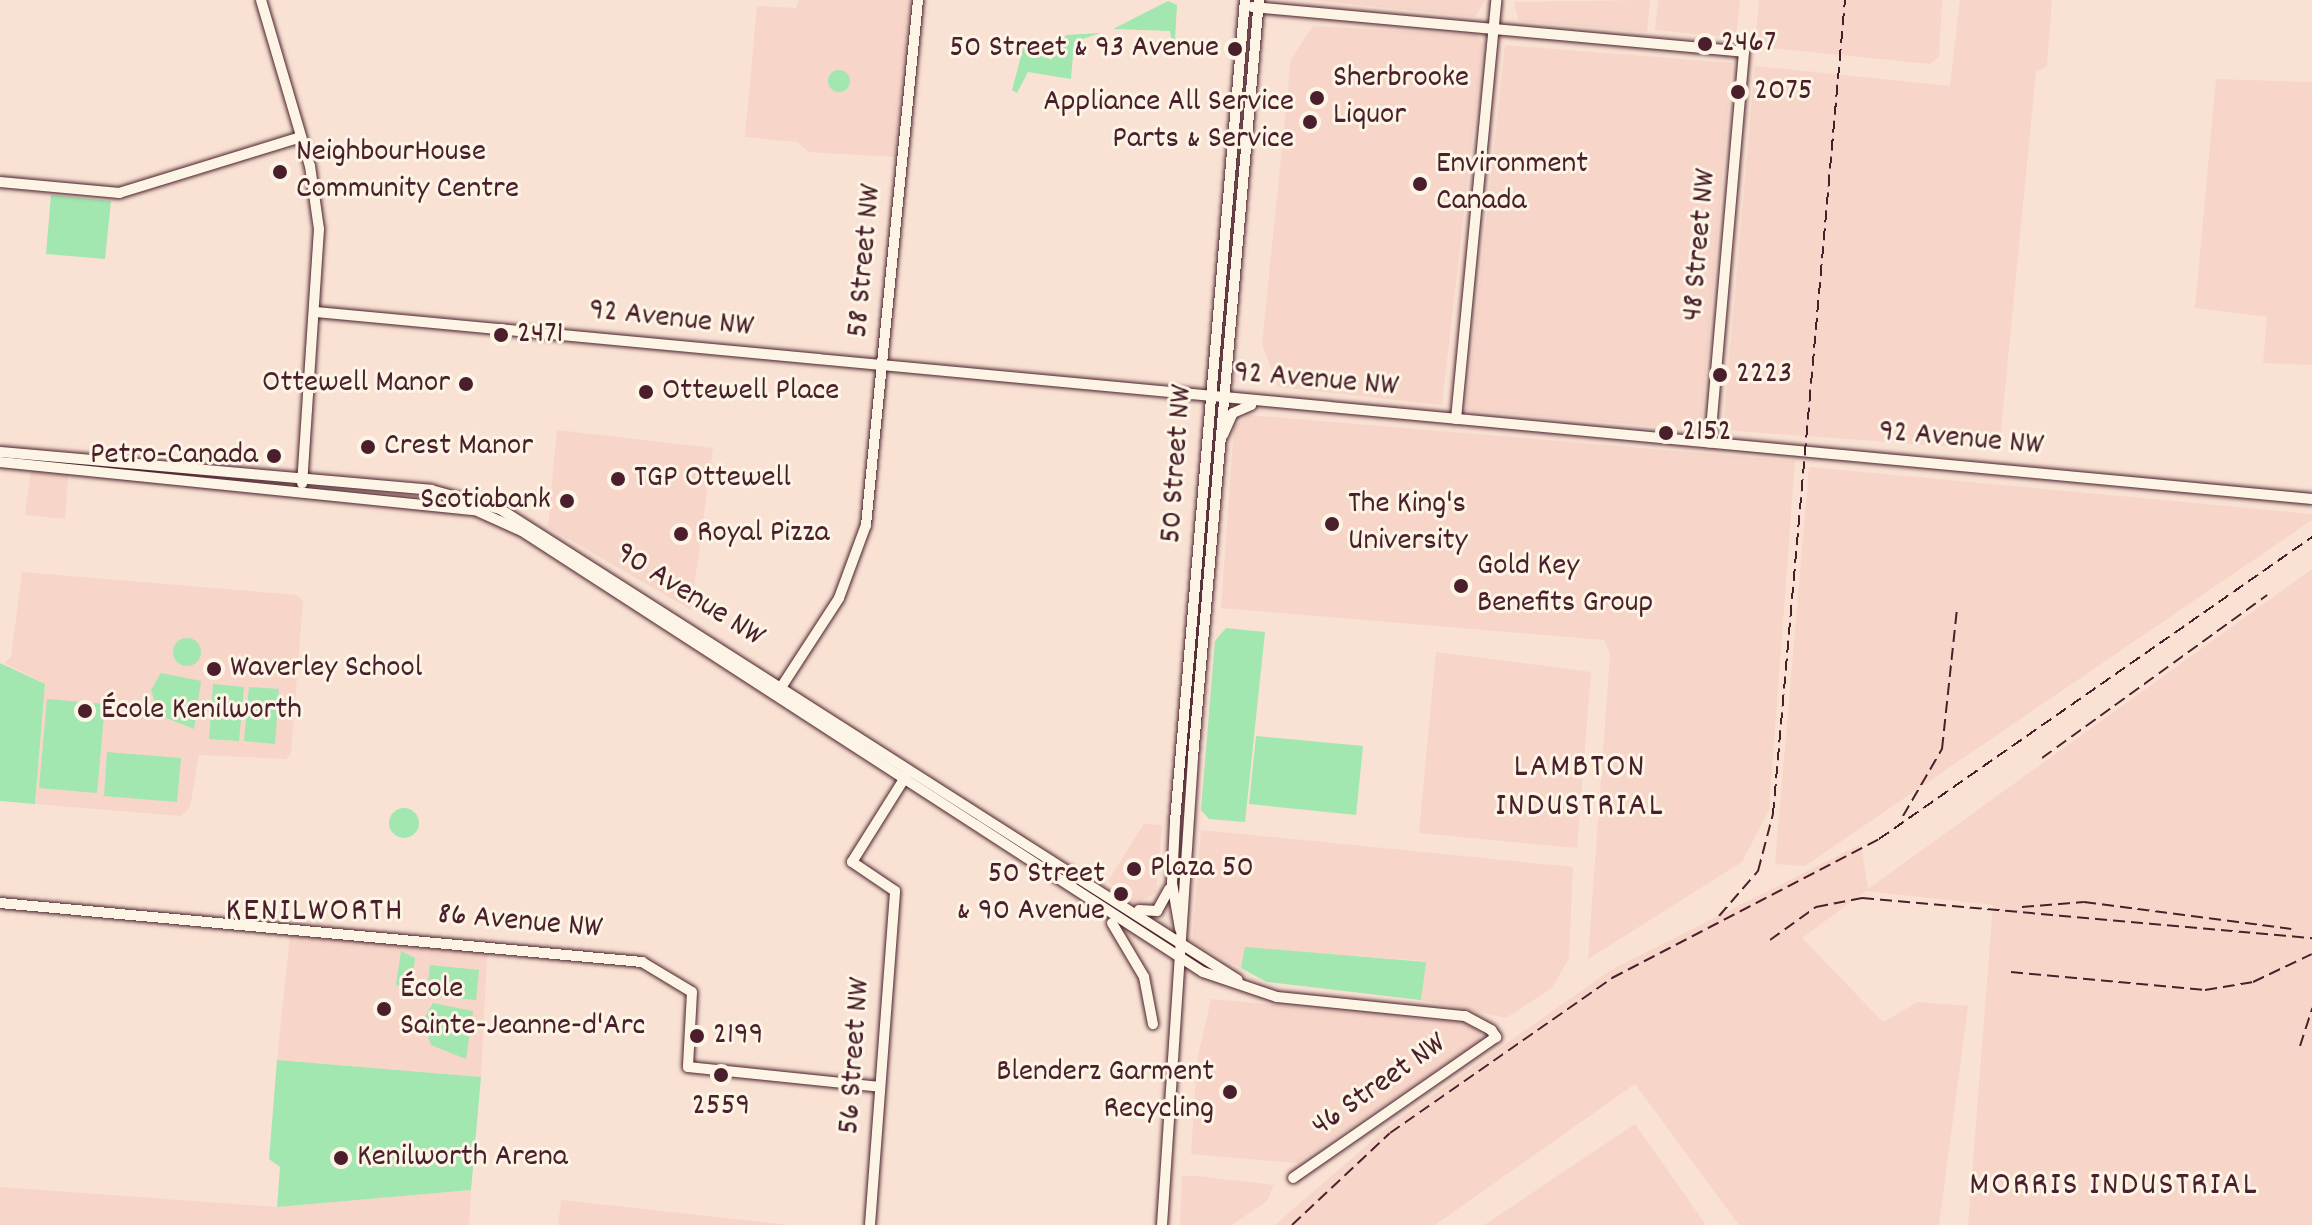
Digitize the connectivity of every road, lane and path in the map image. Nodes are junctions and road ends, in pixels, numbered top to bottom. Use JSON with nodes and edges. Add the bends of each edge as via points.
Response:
{"nodes":[{"id":1,"x":261,"y":0,"type":"edge"},
{"id":2,"x":918,"y":0,"type":"edge"},
{"id":3,"x":1496,"y":0,"type":"edge"},
{"id":4,"x":1245,"y":3,"type":"edge"},
{"id":5,"x":1259,"y":4,"type":"edge"},
{"id":6,"x":1494,"y":33,"type":"junction"},
{"id":7,"x":301,"y":137,"type":"junction"},
{"id":8,"x":0,"y":182,"type":"edge"},
{"id":9,"x":316,"y":312,"type":"junction"},
{"id":10,"x":883,"y":366,"type":"junction"},
{"id":11,"x":1208,"y":399,"type":"junction"},
{"id":12,"x":1222,"y":400,"type":"junction"},
{"id":13,"x":1257,"y":404,"type":"junction"},
{"id":14,"x":1456,"y":419,"type":"junction"},
{"id":15,"x":1710,"y":443,"type":"junction"},
{"id":16,"x":1218,"y":448,"type":"junction"},
{"id":17,"x":0,"y":452,"type":"edge"},
{"id":18,"x":0,"y":462,"type":"edge"},
{"id":19,"x":302,"y":484,"type":"junction"},
{"id":20,"x":2312,"y":499,"type":"edge"},
{"id":21,"x":782,"y":685,"type":"junction"},
{"id":22,"x":776,"y":696,"type":"junction"},
{"id":23,"x":908,"y":772,"type":"junction"},
{"id":24,"x":1172,"y":883,"type":"junction"},
{"id":25,"x":0,"y":903,"type":"edge"},
{"id":26,"x":1133,"y":909,"type":"junction"},
{"id":27,"x":1106,"y":915,"type":"junction"},
{"id":28,"x":1181,"y":936,"type":"junction"},
{"id":29,"x":1180,"y":959,"type":"junction"},
{"id":30,"x":1277,"y":997,"type":"junction"},
{"id":31,"x":1153,"y":1024,"type":"dead end"},
{"id":32,"x":1496,"y":1037,"type":"joint"},
{"id":33,"x":880,"y":1087,"type":"junction"},
{"id":34,"x":1293,"y":1178,"type":"dead end"},
{"id":35,"x":870,"y":1225,"type":"edge"},
{"id":36,"x":1162,"y":1225,"type":"edge"}],
"edges":[{"from":1,"to":7,"type":"main road"},
{"from":2,"to":10,"type":"main road","name":"58 Street NW"},
{"from":3,"to":6,"type":"main road"},
{"from":4,"to":5,"type":"main road"},
{"from":4,"to":11,"type":"main road","name":"50 Street NW"},
{"from":5,"to":6,"type":"main road"},
{"from":5,"to":12,"type":"main road","name":"50 Street NW"},
{"from":6,"to":14,"type":"main road"},
{"from":6,"to":15,"type":"main road","name":"48 Street NW","via":[[1744,52]]},
{"from":7,"to":8,"type":"main road","via":[[119,193]]},
{"from":7,"to":9,"type":"main road","via":[[319,229]]},
{"from":9,"to":10,"type":"main road","name":"92 Avenue NW"},
{"from":9,"to":19,"type":"main road"},
{"from":10,"to":11,"type":"main road","name":"92 Avenue NW"},
{"from":10,"to":21,"type":"main road","name":"58 Street NW","via":[[860,549],[839,598]]},
{"from":11,"to":12,"type":"main road","name":"92 Avenue NW"},
{"from":11,"to":24,"type":"main road","name":"50 Street NW"},
{"from":12,"to":13,"type":"main road","name":"92 Avenue NW"},
{"from":12,"to":16,"type":"main road","name":"50 Street NW"},
{"from":13,"to":14,"type":"main road","name":"92 Avenue NW"},
{"from":13,"to":16,"type":"main road","via":[[1233,413]]},
{"from":14,"to":15,"type":"main road","name":"92 Avenue NW"},
{"from":15,"to":20,"type":"main road","name":"92 Avenue NW"},
{"from":16,"to":28,"type":"main road","name":"50 Street NW"},
{"from":17,"to":19,"type":"main road","name":"90 Avenue NW"},
{"from":18,"to":19,"type":"main road","name":"90 Avenue NW"},
{"from":19,"to":21,"type":"main road","name":"90 Avenue NW","via":[[441,492],[500,509]]},
{"from":19,"to":22,"type":"main road","name":"90 Avenue NW","via":[[437,501],[497,520]]},
{"from":21,"to":22,"type":"main road","name":"58 Street NW"},
{"from":21,"to":23,"type":"main road","name":"90 Avenue NW"},
{"from":22,"to":23,"type":"main road","name":"90 Avenue NW"},
{"from":23,"to":26,"type":"main road","name":"90 Avenue NW"},
{"from":23,"to":27,"type":"main road","name":"90 Avenue NW","via":[[1037,860]]},
{"from":23,"to":33,"type":"main road","name":"56 Street NW","via":[[852,862],[895,891]]},
{"from":24,"to":26,"type":"main road","via":[[1157,911]]},
{"from":24,"to":28,"type":"main road","name":"50 Street NW"},
{"from":25,"to":33,"type":"main road","name":"86 Avenue NW","via":[[642,962],[692,992],[688,1067]]},
{"from":26,"to":28,"type":"main road","name":"90 Avenue NW"},
{"from":27,"to":29,"type":"main road","name":"90 Avenue NW"},
{"from":27,"to":31,"type":"main road","via":[[1141,970]]},
{"from":28,"to":29,"type":"main road","name":"50 Street NW"},
{"from":28,"to":30,"type":"main road","name":"90 Avenue NW"},
{"from":29,"to":30,"type":"main road","name":"90 Avenue NW"},
{"from":29,"to":36,"type":"main road","name":"50 Street NW"},
{"from":30,"to":32,"type":"main road","name":"90 Avenue NW","via":[[1465,1016]]},
{"from":32,"to":34,"type":"main road","name":"46 Street NW"},
{"from":33,"to":35,"type":"main road","name":"56 Street NW"}]}
